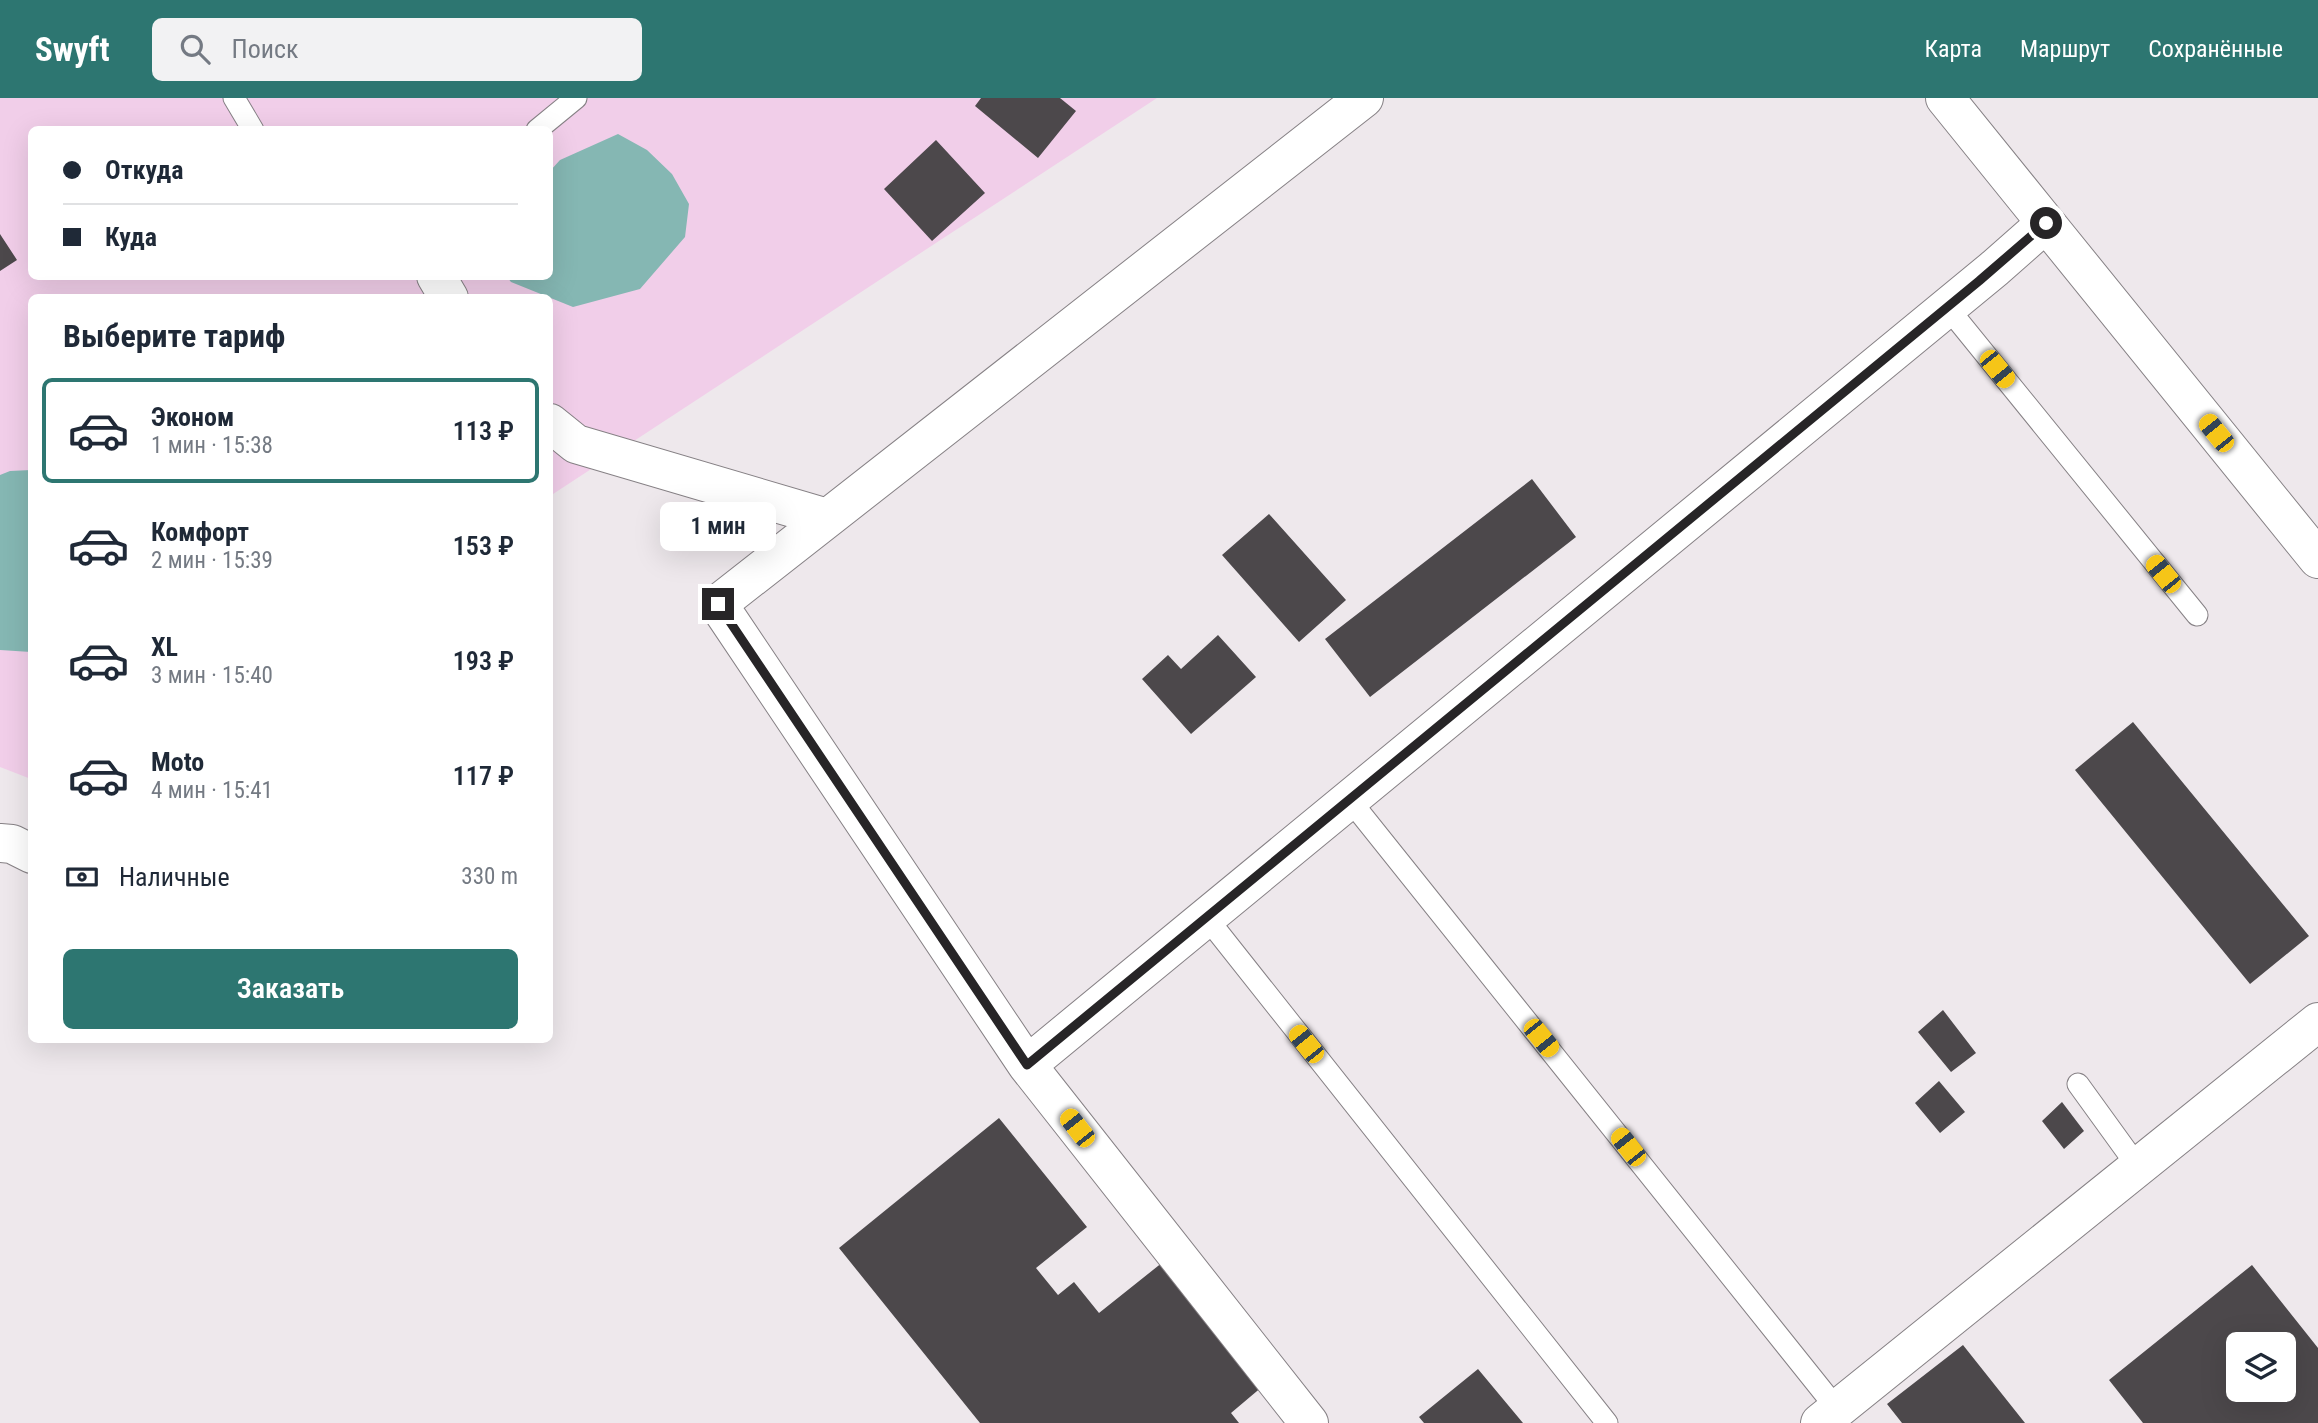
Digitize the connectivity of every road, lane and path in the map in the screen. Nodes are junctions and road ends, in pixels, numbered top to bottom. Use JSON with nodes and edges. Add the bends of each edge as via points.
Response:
{"nodes":[{"id":1,"x":234,"y":98,"type":"edge"},
{"id":2,"x":576,"y":98,"type":"edge"},
{"id":3,"x":1364,"y":98,"type":"edge"},
{"id":4,"x":1945,"y":98,"type":"edge"},
{"id":5,"x":251,"y":126,"type":"edge"},
{"id":6,"x":542,"y":126,"type":"edge"},
{"id":7,"x":2046,"y":223,"type":"junction"},
{"id":8,"x":1947,"y":307,"type":"junction"},
{"id":9,"x":558,"y":443,"type":"edge"},
{"id":10,"x":827,"y":518,"type":"junction"},
{"id":11,"x":2318,"y":559,"type":"edge"},
{"id":12,"x":2197,"y":615,"type":"dead end"},
{"id":13,"x":1349,"y":799,"type":"junction"},
{"id":14,"x":0,"y":843,"type":"edge"},
{"id":15,"x":28,"y":852,"type":"edge"},
{"id":16,"x":1206,"y":917,"type":"junction"},
{"id":17,"x":2318,"y":1022,"type":"edge"},
{"id":18,"x":1027,"y":1065,"type":"junction"},
{"id":19,"x":2078,"y":1084,"type":"dead end"},
{"id":20,"x":2137,"y":1167,"type":"junction"},
{"id":21,"x":1829,"y":1416,"type":"edge"},
{"id":22,"x":1309,"y":1423,"type":"edge"},
{"id":23,"x":1607,"y":1423,"type":"edge"}],
"edges":[{"from":1,"to":5,"type":"lane"},
{"from":2,"to":6,"type":"lane"},
{"from":3,"to":10,"type":"street"},
{"from":4,"to":7,"type":"street"},
{"from":7,"to":8,"type":"street"},
{"from":7,"to":11,"type":"street"},
{"from":8,"to":12,"type":"lane"},
{"from":8,"to":13,"type":"street"},
{"from":9,"to":10,"type":"street"},
{"from":10,"to":18,"type":"street","via":[[718,604]]},
{"from":13,"to":16,"type":"street"},
{"from":13,"to":21,"type":"lane"},
{"from":14,"to":15,"type":"street"},
{"from":16,"to":18,"type":"street"},
{"from":16,"to":23,"type":"lane"},
{"from":17,"to":20,"type":"street"},
{"from":18,"to":22,"type":"street"},
{"from":19,"to":20,"type":"lane"},
{"from":20,"to":21,"type":"street"}]}
